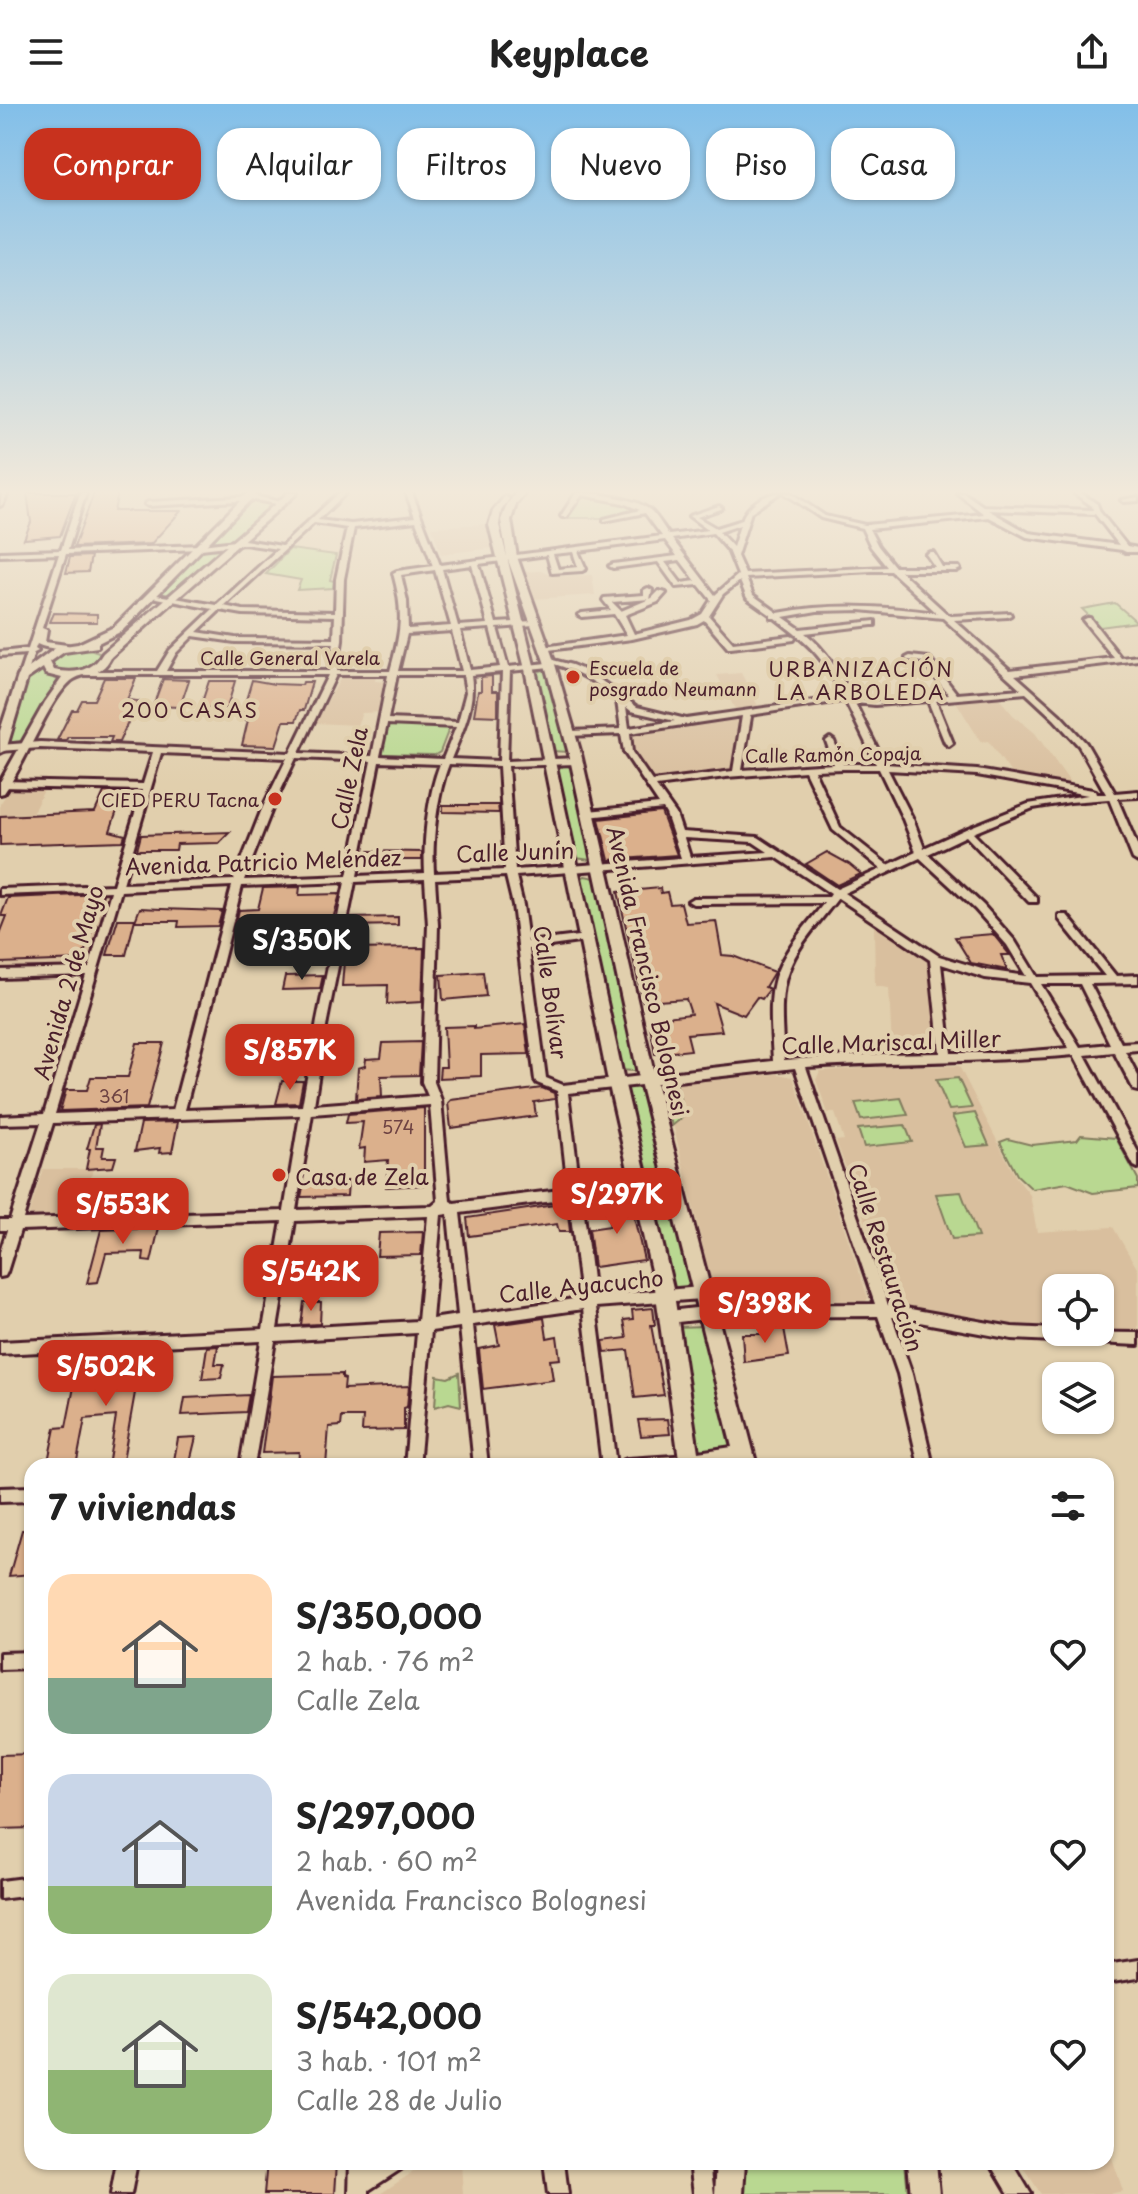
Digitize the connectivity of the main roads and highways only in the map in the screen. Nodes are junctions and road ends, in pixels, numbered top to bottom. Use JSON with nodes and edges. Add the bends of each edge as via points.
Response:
{"nodes":[{"id":1,"x":157,"y":591,"type":"edge"},
{"id":2,"x":182,"y":591,"type":"edge"},
{"id":3,"x":513,"y":591,"type":"edge"},
{"id":4,"x":521,"y":591,"type":"edge"},
{"id":5,"x":83,"y":644,"type":"junction"},
{"id":6,"x":107,"y":655,"type":"junction"},
{"id":7,"x":45,"y":661,"type":"junction"},
{"id":8,"x":71,"y":675,"type":"junction"},
{"id":9,"x":0,"y":749,"type":"edge"},
{"id":10,"x":575,"y":757,"type":"junction"},
{"id":11,"x":549,"y":758,"type":"junction"},
{"id":12,"x":1,"y":786,"type":"edge"},
{"id":13,"x":689,"y":1458,"type":"edge"},
{"id":14,"x":744,"y":1458,"type":"edge"},
{"id":15,"x":730,"y":2170,"type":"edge"},
{"id":16,"x":923,"y":2170,"type":"edge"},
{"id":17,"x":729,"y":2194,"type":"edge"},
{"id":18,"x":925,"y":2194,"type":"edge"}],
"edges":[{"from":1,"to":5,"type":"main road","via":[[112,633]]},
{"from":2,"to":6,"type":"main road"},
{"from":3,"to":11,"type":"main road","name":"Avenida Francisco Bolognesi"},
{"from":4,"to":10,"type":"main road","name":"Avenida Francisco Bolognesi","via":[[549,663]]},
{"from":5,"to":6,"type":"main road","via":[[102,648]]},
{"from":5,"to":7,"type":"main road","via":[[64,648]]},
{"from":6,"to":8,"type":"main road","via":[[100,666]]},
{"from":7,"to":8,"type":"main road","via":[[50,672]]},
{"from":7,"to":9,"type":"main road","via":[[22,678]]},
{"from":8,"to":12,"type":"main road","via":[[45,708],[29,745]]},
{"from":10,"to":11,"type":"main road"},
{"from":10,"to":14,"type":"main road","name":"Avenida Francisco Bolognesi","via":[[647,1078]]},
{"from":11,"to":13,"type":"main road","name":"Avenida Francisco Bolognesi","via":[[665,1295]]},
{"from":15,"to":17,"type":"main road"},
{"from":16,"to":18,"type":"main road"}]}
